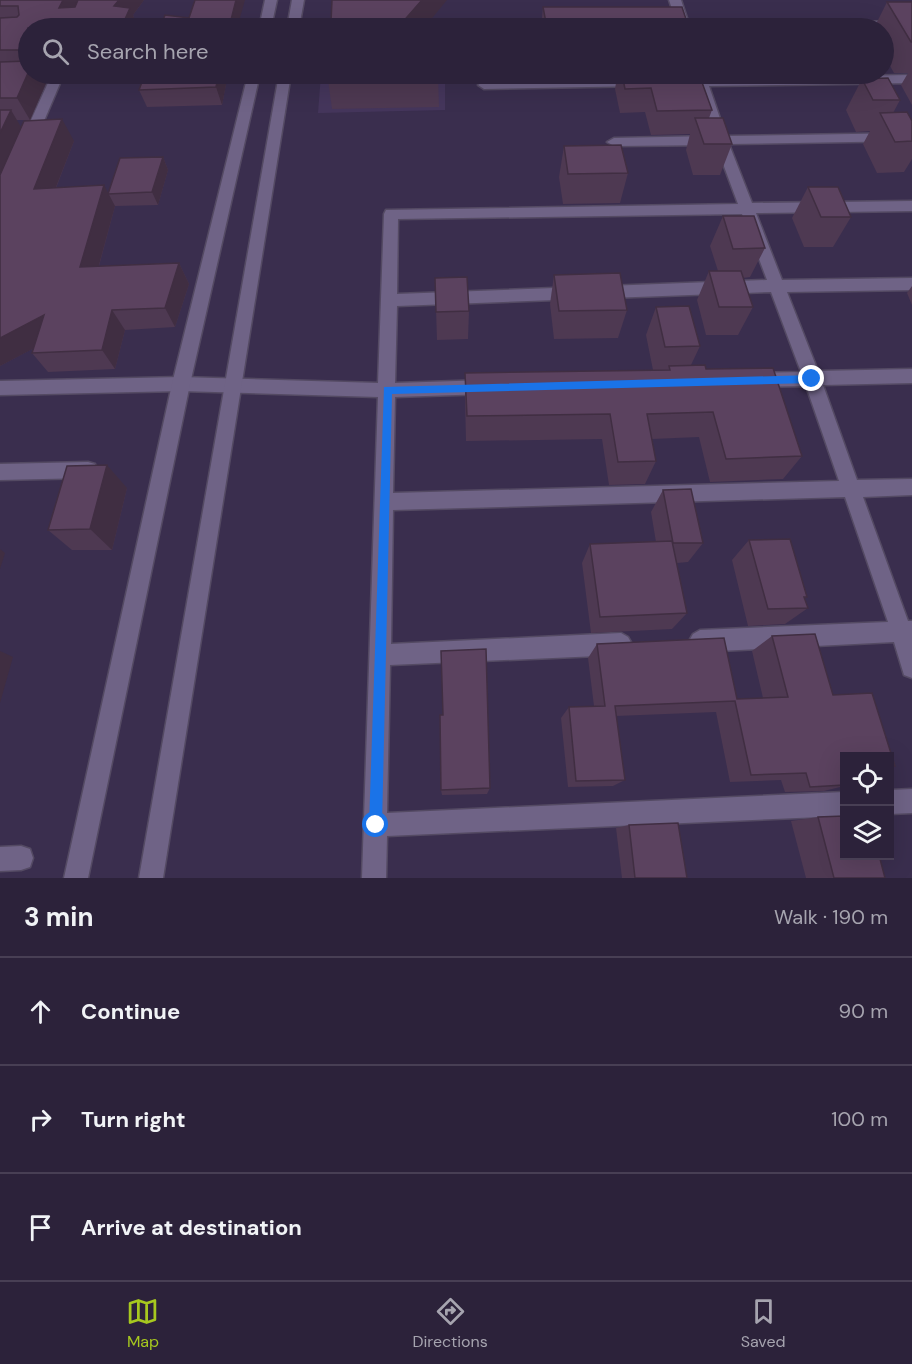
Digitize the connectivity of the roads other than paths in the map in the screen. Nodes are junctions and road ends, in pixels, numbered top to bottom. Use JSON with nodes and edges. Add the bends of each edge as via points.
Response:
{"nodes":[{"id":1,"x":271,"y":0,"type":"edge"},
{"id":2,"x":298,"y":0,"type":"edge"},
{"id":3,"x":675,"y":0,"type":"edge"},
{"id":4,"x":267,"y":18,"type":"edge"},
{"id":5,"x":295,"y":18,"type":"edge"},
{"id":6,"x":681,"y":18,"type":"edge"},
{"id":7,"x":894,"y":25,"type":"edge"},
{"id":8,"x":912,"y":25,"type":"edge"},
{"id":9,"x":894,"y":79,"type":"edge"},
{"id":10,"x":912,"y":79,"type":"edge"},
{"id":11,"x":49,"y":84,"type":"edge"},
{"id":12,"x":252,"y":84,"type":"edge"},
{"id":13,"x":283,"y":84,"type":"edge"},
{"id":14,"x":570,"y":84,"type":"edge"},
{"id":15,"x":702,"y":84,"type":"edge"},
{"id":16,"x":484,"y":85,"type":"dead end"},
{"id":17,"x":912,"y":137,"type":"edge"},
{"id":18,"x":721,"y":140,"type":"junction"},
{"id":19,"x":614,"y":142,"type":"dead end"},
{"id":20,"x":22,"y":158,"type":"edge"},
{"id":21,"x":912,"y":206,"type":"edge"},
{"id":22,"x":748,"y":209,"type":"junction"},
{"id":23,"x":912,"y":284,"type":"edge"},
{"id":24,"x":775,"y":286,"type":"junction"},
{"id":25,"x":389,"y":300,"type":"junction"},
{"id":26,"x":912,"y":376,"type":"edge"},
{"id":27,"x":812,"y":379,"type":"junction"},
{"id":28,"x":742,"y":381,"type":"edge"},
{"id":29,"x":181,"y":384,"type":"junction"},
{"id":30,"x":234,"y":384,"type":"junction"},
{"id":31,"x":505,"y":387,"type":"edge"},
{"id":32,"x":0,"y":388,"type":"edge"},
{"id":33,"x":387,"y":390,"type":"junction"},
{"id":34,"x":98,"y":469,"type":"edge"},
{"id":35,"x":0,"y":472,"type":"edge"},
{"id":36,"x":912,"y":487,"type":"edge"},
{"id":37,"x":852,"y":489,"type":"junction"},
{"id":38,"x":384,"y":502,"type":"junction"},
{"id":39,"x":907,"y":632,"type":"edge"},
{"id":40,"x":677,"y":642,"type":"edge"},
{"id":41,"x":641,"y":643,"type":"edge"},
{"id":42,"x":380,"y":655,"type":"junction"},
{"id":43,"x":912,"y":667,"type":"edge"},
{"id":44,"x":912,"y":801,"type":"edge"},
{"id":45,"x":894,"y":802,"type":"edge"},
{"id":46,"x":840,"y":804,"type":"edge"},
{"id":47,"x":376,"y":825,"type":"junction"},
{"id":48,"x":76,"y":878,"type":"edge"},
{"id":49,"x":151,"y":878,"type":"edge"},
{"id":50,"x":374,"y":878,"type":"edge"}],
"edges":[{"from":1,"to":4,"type":"street"},
{"from":2,"to":5,"type":"street"},
{"from":3,"to":6,"type":"street"},
{"from":7,"to":8,"type":"street"},
{"from":9,"to":10,"type":"street"},
{"from":11,"to":20,"type":"street","via":[[29,126]]},
{"from":12,"to":29,"type":"street"},
{"from":13,"to":30,"type":"street"},
{"from":14,"to":16,"type":"street"},
{"from":15,"to":18,"type":"street"},
{"from":17,"to":18,"type":"street"},
{"from":18,"to":19,"type":"street"},
{"from":18,"to":22,"type":"street"},
{"from":21,"to":22,"type":"street"},
{"from":22,"to":24,"type":"street"},
{"from":22,"to":25,"type":"street","via":[[391,214]]},
{"from":23,"to":24,"type":"street"},
{"from":24,"to":25,"type":"street"},
{"from":24,"to":27,"type":"street"},
{"from":25,"to":33,"type":"street"},
{"from":26,"to":27,"type":"street"},
{"from":27,"to":28,"type":"street"},
{"from":27,"to":37,"type":"street"},
{"from":29,"to":30,"type":"street"},
{"from":29,"to":32,"type":"street"},
{"from":29,"to":48,"type":"street"},
{"from":30,"to":33,"type":"street"},
{"from":30,"to":49,"type":"street"},
{"from":31,"to":33,"type":"street"},
{"from":33,"to":38,"type":"street"},
{"from":34,"to":35,"type":"street"},
{"from":36,"to":37,"type":"street"},
{"from":37,"to":38,"type":"street"},
{"from":37,"to":39,"type":"street"},
{"from":38,"to":42,"type":"street"},
{"from":39,"to":40,"type":"street"},
{"from":39,"to":43,"type":"street"},
{"from":41,"to":42,"type":"street"},
{"from":42,"to":47,"type":"street"},
{"from":44,"to":45,"type":"street"},
{"from":46,"to":47,"type":"street"},
{"from":47,"to":50,"type":"street"}]}
